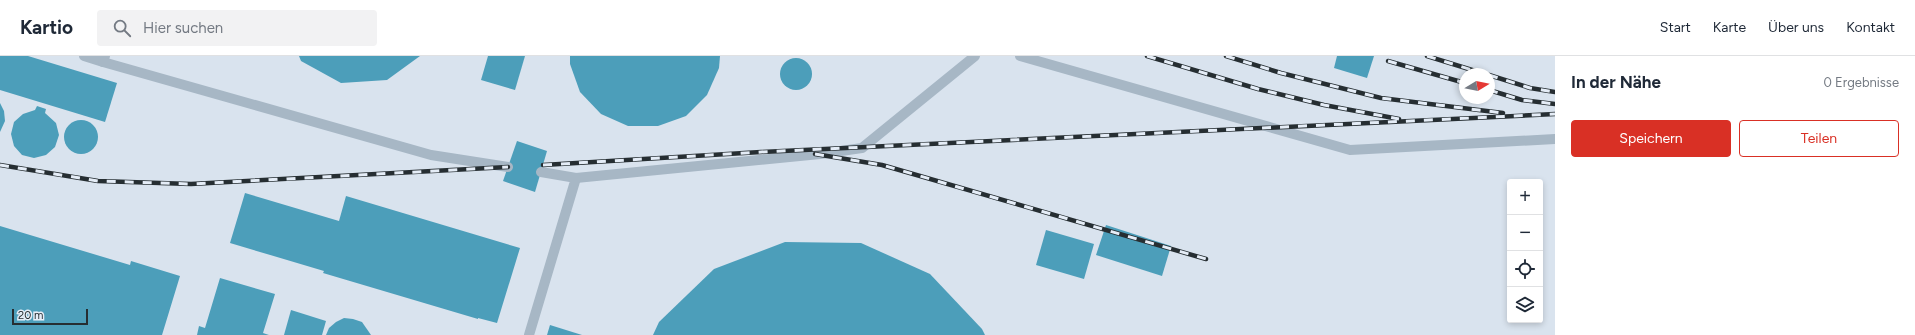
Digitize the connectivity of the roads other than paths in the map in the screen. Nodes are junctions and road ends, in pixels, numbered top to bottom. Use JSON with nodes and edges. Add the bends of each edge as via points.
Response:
{"nodes":[{"id":1,"x":84,"y":56,"type":"edge"},
{"id":2,"x":975,"y":56,"type":"edge"},
{"id":3,"x":1020,"y":56,"type":"edge"},
{"id":4,"x":104,"y":59,"type":"edge"},
{"id":5,"x":1555,"y":139,"type":"edge"},
{"id":6,"x":508,"y":167,"type":"dead end"},
{"id":7,"x":541,"y":172,"type":"dead end"},
{"id":8,"x":576,"y":178,"type":"junction"},
{"id":9,"x":528,"y":335,"type":"edge"}],
"edges":[{"from":1,"to":4,"type":"lane"},
{"from":2,"to":8,"type":"lane","via":[[862,148]]},
{"from":3,"to":5,"type":"lane","via":[[1350,150]]},
{"from":4,"to":6,"type":"lane","via":[[431,154]]},
{"from":7,"to":8,"type":"lane"},
{"from":8,"to":9,"type":"lane"}]}
